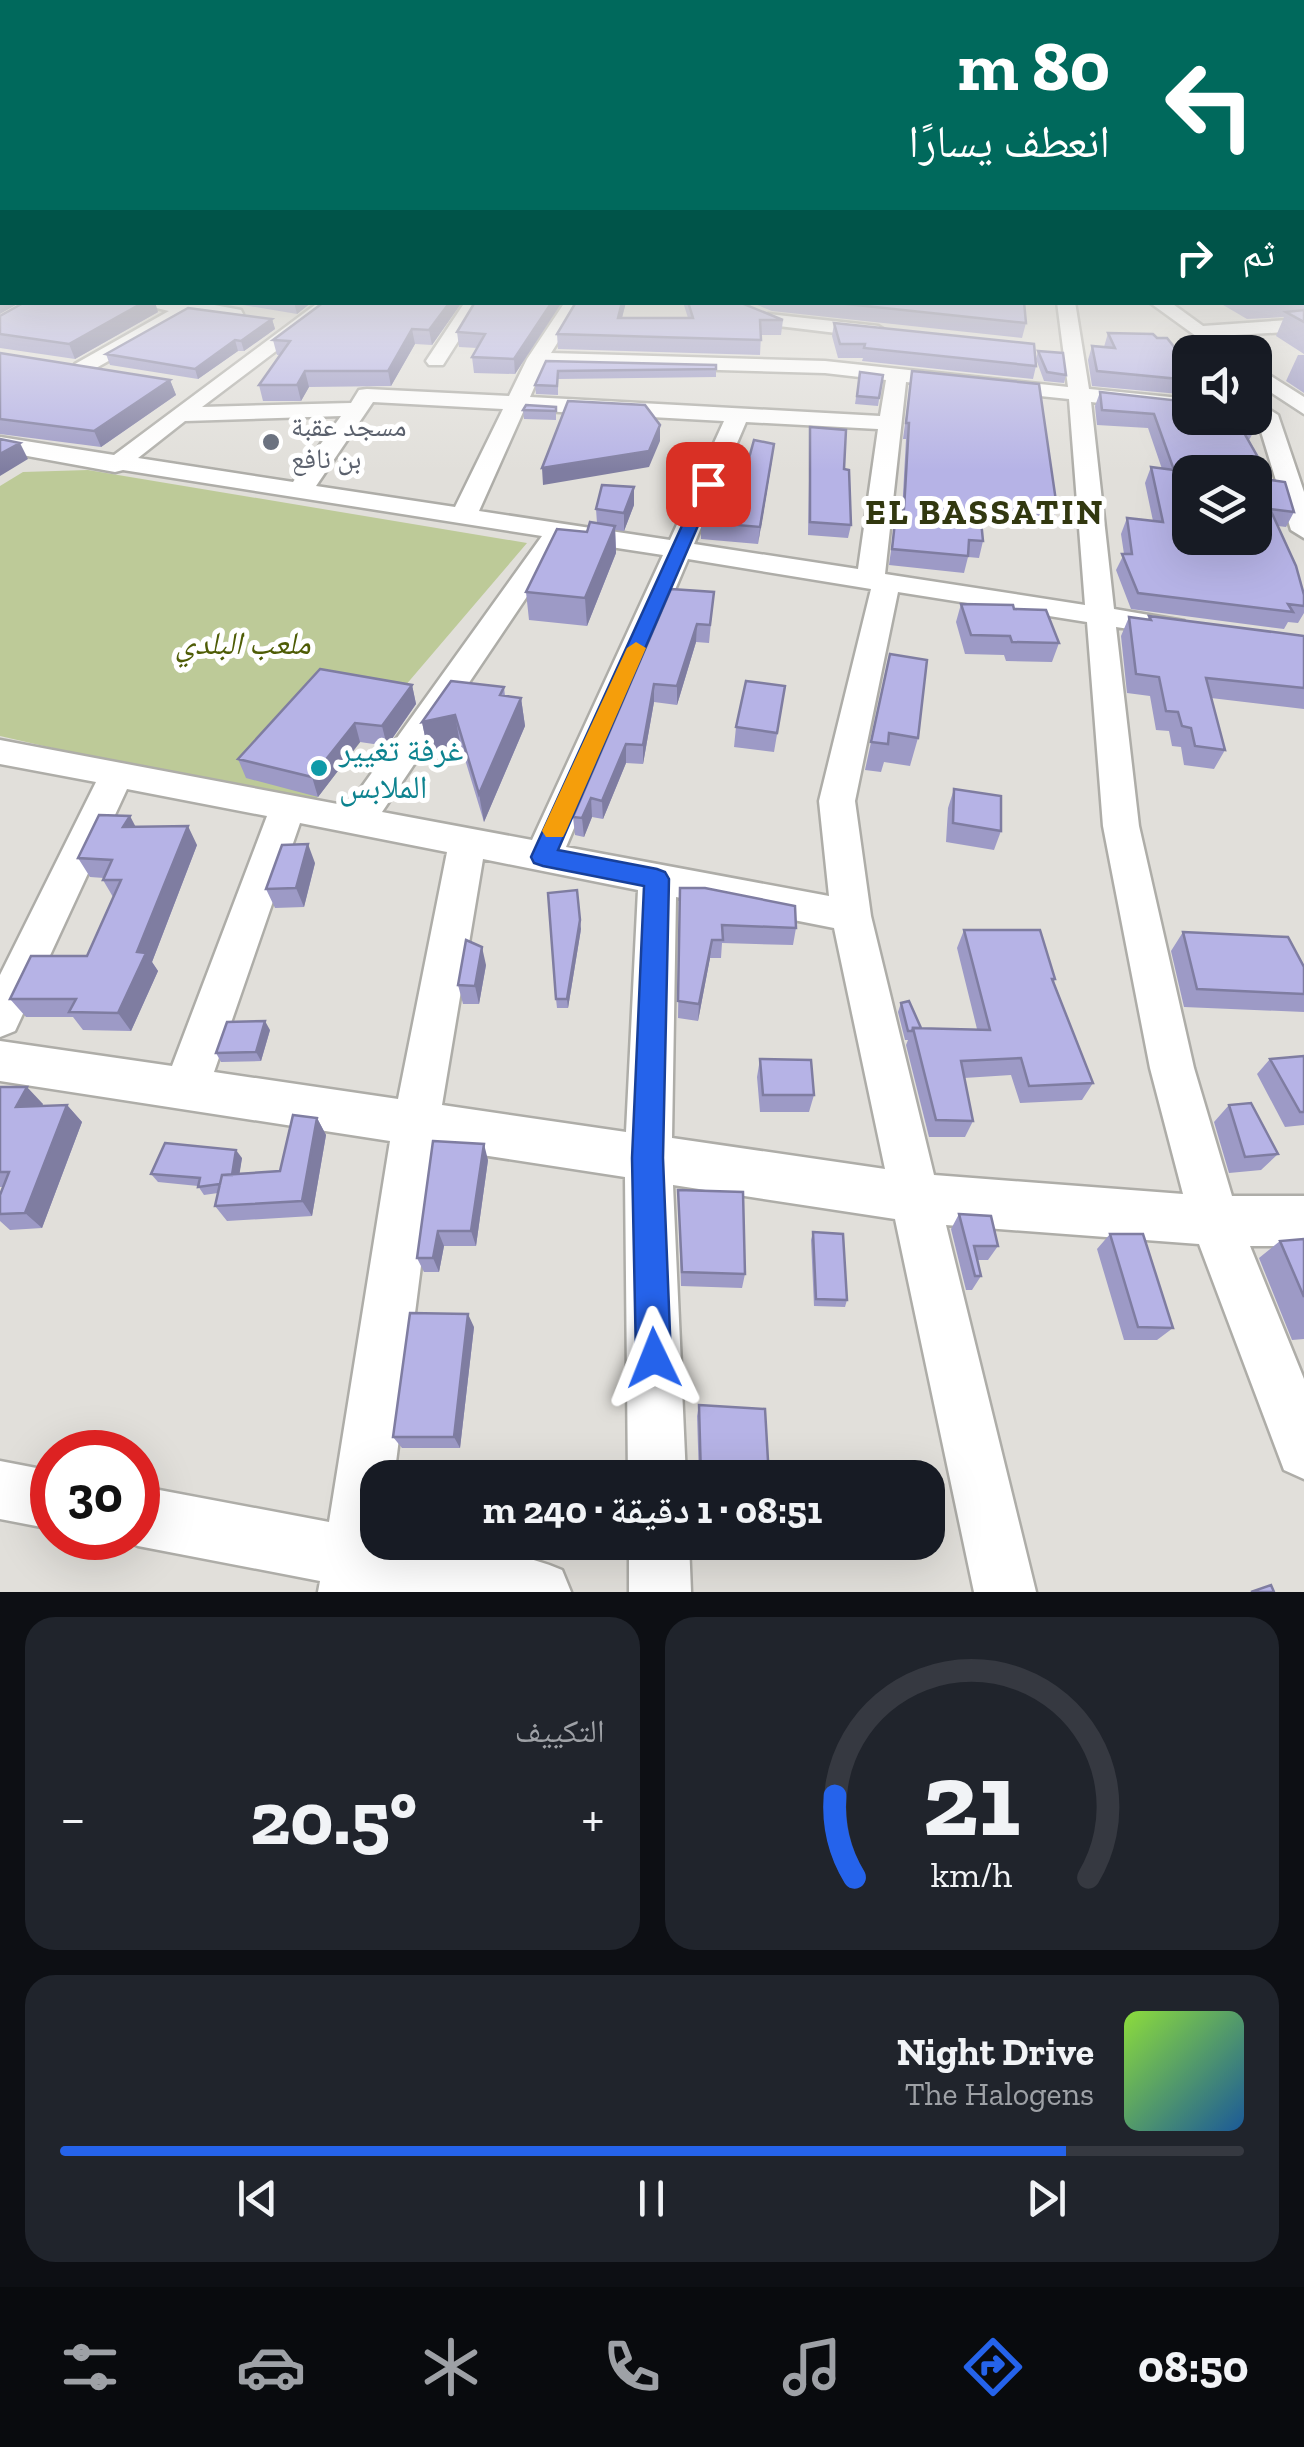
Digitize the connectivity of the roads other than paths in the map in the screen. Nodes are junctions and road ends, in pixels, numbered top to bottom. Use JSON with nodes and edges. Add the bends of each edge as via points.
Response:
{"nodes":[{"id":1,"x":159,"y":322,"type":"edge"},
{"id":2,"x":291,"y":322,"type":"edge"},
{"id":3,"x":461,"y":322,"type":"edge"},
{"id":4,"x":561,"y":322,"type":"edge"},
{"id":5,"x":773,"y":322,"type":"edge"},
{"id":6,"x":794,"y":322,"type":"edge"},
{"id":7,"x":831,"y":322,"type":"edge"},
{"id":8,"x":1065,"y":322,"type":"edge"},
{"id":9,"x":1185,"y":322,"type":"edge"},
{"id":10,"x":303,"y":324,"type":"joint"},
{"id":11,"x":1304,"y":325,"type":"edge"},
{"id":12,"x":830,"y":327,"type":"junction"},
{"id":13,"x":1198,"y":332,"type":"junction"},
{"id":14,"x":905,"y":335,"type":"edge"},
{"id":15,"x":1202,"y":335,"type":"edge"},
{"id":16,"x":537,"y":359,"type":"junction"},
{"id":17,"x":436,"y":360,"type":"dead end"},
{"id":18,"x":825,"y":367,"type":"junction"},
{"id":19,"x":897,"y":372,"type":"junction"},
{"id":20,"x":118,"y":374,"type":"edge"},
{"id":21,"x":173,"y":384,"type":"edge"},
{"id":22,"x":1272,"y":384,"type":"edge"},
{"id":23,"x":209,"y":390,"type":"junction"},
{"id":24,"x":1079,"y":393,"type":"junction"},
{"id":25,"x":516,"y":404,"type":"junction"},
{"id":26,"x":1172,"y":404,"type":"edge"},
{"id":27,"x":1304,"y":407,"type":"edge"},
{"id":28,"x":357,"y":409,"type":"junction"},
{"id":29,"x":184,"y":414,"type":"junction"},
{"id":30,"x":738,"y":415,"type":"junction"},
{"id":31,"x":1272,"y":415,"type":"edge"},
{"id":32,"x":1304,"y":419,"type":"edge"},
{"id":33,"x":890,"y":423,"type":"junction"},
{"id":34,"x":1269,"y":435,"type":"edge"},
{"id":35,"x":0,"y":444,"type":"edge"},
{"id":36,"x":41,"y":451,"type":"junction"},
{"id":37,"x":115,"y":465,"type":"junction"},
{"id":38,"x":14,"y":467,"type":"edge"},
{"id":39,"x":299,"y":492,"type":"junction"},
{"id":40,"x":462,"y":518,"type":"junction"},
{"id":41,"x":1304,"y":530,"type":"edge"},
{"id":42,"x":557,"y":533,"type":"junction"},
{"id":43,"x":680,"y":552,"type":"junction"},
{"id":44,"x":878,"y":583,"type":"junction"},
{"id":45,"x":1103,"y":618,"type":"junction"},
{"id":46,"x":1194,"y":630,"type":"edge"},
{"id":47,"x":0,"y":752,"type":"edge"},
{"id":48,"x":117,"y":774,"type":"junction"},
{"id":49,"x":288,"y":807,"type":"junction"},
{"id":50,"x":357,"y":821,"type":"junction"},
{"id":51,"x":467,"y":842,"type":"junction"},
{"id":52,"x":543,"y":857,"type":"junction"},
{"id":53,"x":657,"y":879,"type":"junction"},
{"id":54,"x":851,"y":916,"type":"junction"},
{"id":55,"x":0,"y":1018,"type":"edge"},
{"id":56,"x":0,"y":1061,"type":"edge"},
{"id":57,"x":186,"y":1089,"type":"junction"},
{"id":58,"x":416,"y":1124,"type":"junction"},
{"id":59,"x":648,"y":1158,"type":"junction"},
{"id":60,"x":915,"y":1198,"type":"junction"},
{"id":61,"x":1215,"y":1221,"type":"junction"},
{"id":62,"x":1304,"y":1221,"type":"edge"},
{"id":63,"x":1304,"y":1450,"type":"edge"},
{"id":64,"x":656,"y":1460,"type":"edge"},
{"id":65,"x":0,"y":1490,"type":"edge"},
{"id":66,"x":30,"y":1496,"type":"edge"},
{"id":67,"x":160,"y":1522,"type":"edge"},
{"id":68,"x":659,"y":1560,"type":"edge"},
{"id":69,"x":351,"y":1574,"type":"edge"},
{"id":70,"x":540,"y":1592,"type":"edge"},
{"id":71,"x":660,"y":1592,"type":"edge"},
{"id":72,"x":1005,"y":1592,"type":"edge"}],
"edges":[{"from":1,"to":20,"type":"street","via":[[73,367]]},
{"from":2,"to":10,"type":"street"},
{"from":3,"to":17,"type":"street"},
{"from":4,"to":16,"type":"street"},
{"from":5,"to":18,"type":"street","via":[[795,330]]},
{"from":6,"to":12,"type":"street"},
{"from":7,"to":12,"type":"street"},
{"from":8,"to":24,"type":"street","via":[[1064,352]]},
{"from":9,"to":13,"type":"street"},
{"from":10,"to":23,"type":"street"},
{"from":11,"to":13,"type":"street"},
{"from":12,"to":14,"type":"street"},
{"from":13,"to":15,"type":"street"},
{"from":16,"to":18,"type":"street"},
{"from":16,"to":25,"type":"street"},
{"from":18,"to":19,"type":"street"},
{"from":19,"to":24,"type":"street"},
{"from":19,"to":33,"type":"street"},
{"from":21,"to":23,"type":"street"},
{"from":22,"to":27,"type":"street"},
{"from":23,"to":29,"type":"street"},
{"from":24,"to":26,"type":"street"},
{"from":24,"to":45,"type":"street"},
{"from":25,"to":28,"type":"street","via":[[367,395]]},
{"from":25,"to":30,"type":"street"},
{"from":25,"to":40,"type":"street"},
{"from":28,"to":29,"type":"street"},
{"from":28,"to":39,"type":"street"},
{"from":29,"to":37,"type":"street"},
{"from":30,"to":33,"type":"street"},
{"from":30,"to":43,"type":"street"},
{"from":31,"to":32,"type":"street"},
{"from":33,"to":44,"type":"street"},
{"from":34,"to":41,"type":"street"},
{"from":35,"to":36,"type":"street"},
{"from":36,"to":37,"type":"street"},
{"from":36,"to":38,"type":"street"},
{"from":37,"to":39,"type":"street"},
{"from":39,"to":40,"type":"street"},
{"from":40,"to":42,"type":"street"},
{"from":42,"to":43,"type":"street"},
{"from":42,"to":50,"type":"street"},
{"from":43,"to":44,"type":"street"},
{"from":43,"to":52,"type":"street"},
{"from":44,"to":45,"type":"street"},
{"from":44,"to":54,"type":"street","via":[[837,800]]},
{"from":45,"to":46,"type":"street"},
{"from":45,"to":61,"type":"street","via":[[1122,826],[1172,1068]]},
{"from":47,"to":48,"type":"street"},
{"from":48,"to":49,"type":"street"},
{"from":48,"to":55,"type":"street"},
{"from":49,"to":50,"type":"street"},
{"from":49,"to":57,"type":"street"},
{"from":50,"to":51,"type":"street"},
{"from":51,"to":52,"type":"street"},
{"from":51,"to":58,"type":"street"},
{"from":52,"to":53,"type":"street"},
{"from":53,"to":54,"type":"street"},
{"from":53,"to":59,"type":"street"},
{"from":54,"to":60,"type":"street"},
{"from":56,"to":57,"type":"street"},
{"from":57,"to":58,"type":"street"},
{"from":58,"to":59,"type":"street"},
{"from":58,"to":69,"type":"street"},
{"from":59,"to":60,"type":"street"},
{"from":59,"to":64,"type":"street"},
{"from":60,"to":61,"type":"street"},
{"from":60,"to":72,"type":"street"},
{"from":61,"to":62,"type":"street"},
{"from":61,"to":63,"type":"street"},
{"from":65,"to":66,"type":"street"},
{"from":67,"to":69,"type":"street"},
{"from":68,"to":71,"type":"street"},
{"from":69,"to":70,"type":"street"}]}
